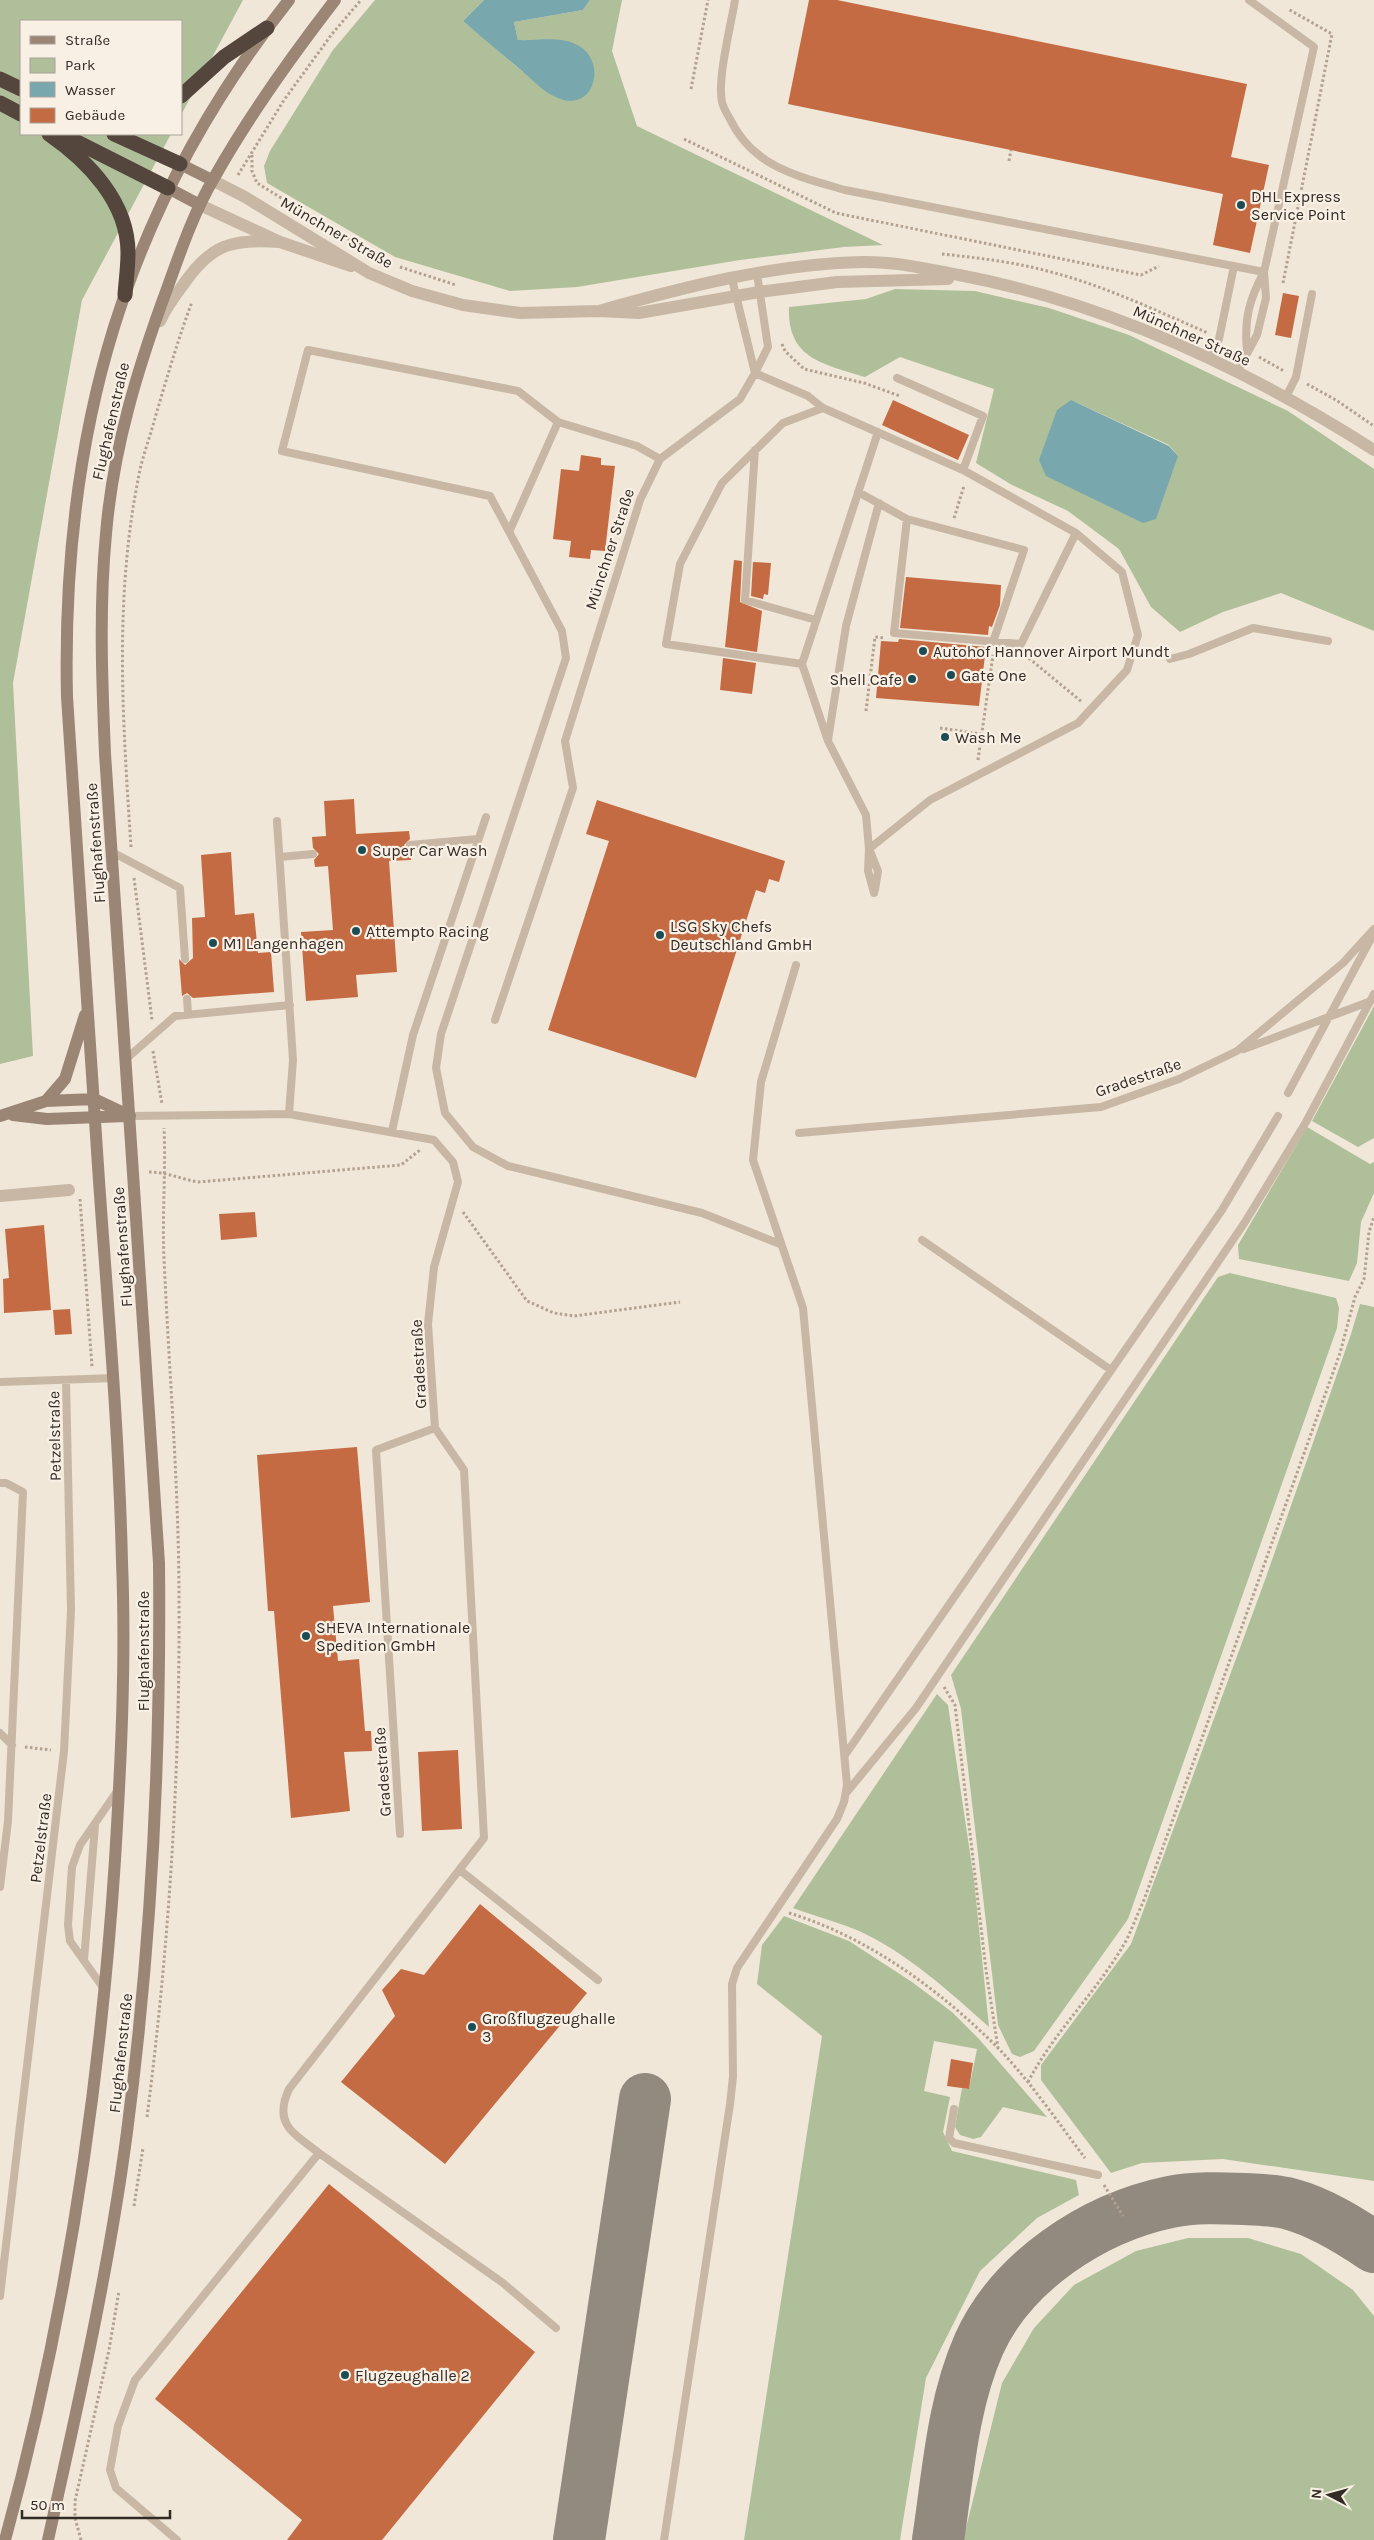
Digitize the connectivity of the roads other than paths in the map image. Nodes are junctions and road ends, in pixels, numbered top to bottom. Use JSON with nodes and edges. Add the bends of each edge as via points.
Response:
{"nodes":[{"id":1,"x":289,"y":0,"type":"edge"},
{"id":2,"x":335,"y":0,"type":"edge"},
{"id":3,"x":736,"y":0,"type":"edge"},
{"id":4,"x":1249,"y":0,"type":"edge"},
{"id":5,"x":267,"y":28,"type":"junction"},
{"id":6,"x":0,"y":79,"type":"edge"},
{"id":7,"x":20,"y":89,"type":"edge"},
{"id":8,"x":182,"y":95,"type":"edge"},
{"id":9,"x":0,"y":104,"type":"edge"},
{"id":10,"x":20,"y":114,"type":"edge"},
{"id":11,"x":50,"y":135,"type":"edge"},
{"id":12,"x":62,"y":135,"type":"edge"},
{"id":13,"x":116,"y":135,"type":"edge"},
{"id":14,"x":180,"y":164,"type":"junction"},
{"id":15,"x":212,"y":180,"type":"junction"},
{"id":16,"x":168,"y":188,"type":"junction"},
{"id":17,"x":200,"y":204,"type":"junction"},
{"id":18,"x":280,"y":242,"type":"junction"},
{"id":19,"x":1234,"y":266,"type":"junction"},
{"id":20,"x":1264,"y":272,"type":"junction"},
{"id":21,"x":370,"y":273,"type":"junction"},
{"id":22,"x":757,"y":274,"type":"junction"},
{"id":23,"x":732,"y":279,"type":"junction"},
{"id":24,"x":984,"y":280,"type":"junction"},
{"id":25,"x":759,"y":292,"type":"junction"},
{"id":26,"x":1312,"y":294,"type":"dead end"},
{"id":27,"x":125,"y":295,"type":"junction"},
{"id":28,"x":736,"y":296,"type":"junction"},
{"id":29,"x":599,"y":311,"type":"junction"},
{"id":30,"x":1247,"y":351,"type":"junction"},
{"id":31,"x":141,"y":357,"type":"junction"},
{"id":32,"x":1209,"y":358,"type":"junction"},
{"id":33,"x":1237,"y":372,"type":"junction"},
{"id":34,"x":755,"y":373,"type":"junction"},
{"id":35,"x":897,"y":378,"type":"dead end"},
{"id":36,"x":1286,"y":397,"type":"junction"},
{"id":37,"x":823,"y":408,"type":"junction"},
{"id":38,"x":558,"y":422,"type":"junction"},
{"id":39,"x":878,"y":432,"type":"junction"},
{"id":40,"x":755,"y":450,"type":"junction"},
{"id":41,"x":1374,"y":450,"type":"edge"},
{"id":42,"x":660,"y":458,"type":"junction"},
{"id":43,"x":965,"y":472,"type":"junction"},
{"id":44,"x":858,"y":492,"type":"junction"},
{"id":45,"x":880,"y":502,"type":"junction"},
{"id":46,"x":907,"y":519,"type":"junction"},
{"id":47,"x":510,"y":530,"type":"junction"},
{"id":48,"x":1076,"y":533,"type":"junction"},
{"id":49,"x":816,"y":620,"type":"junction"},
{"id":50,"x":1328,"y":641,"type":"dead end"},
{"id":51,"x":994,"y":642,"type":"junction"},
{"id":52,"x":1170,"y":659,"type":"dead end"},
{"id":53,"x":802,"y":664,"type":"junction"},
{"id":54,"x":828,"y":741,"type":"junction"},
{"id":55,"x":486,"y":817,"type":"dead end"},
{"id":56,"x":277,"y":821,"type":"dead end"},
{"id":57,"x":478,"y":839,"type":"junction"},
{"id":58,"x":410,"y":845,"type":"dead end"},
{"id":59,"x":112,"y":852,"type":"junction"},
{"id":60,"x":313,"y":854,"type":"dead end"},
{"id":61,"x":280,"y":857,"type":"junction"},
{"id":62,"x":1374,"y":928,"type":"edge"},
{"id":63,"x":1374,"y":933,"type":"edge"},
{"id":64,"x":185,"y":959,"type":"dead end"},
{"id":65,"x":796,"y":965,"type":"dead end"},
{"id":66,"x":187,"y":998,"type":"dead end"},
{"id":67,"x":1373,"y":998,"type":"edge"},
{"id":68,"x":88,"y":1005,"type":"junction"},
{"id":69,"x":290,"y":1006,"type":"junction"},
{"id":70,"x":188,"y":1013,"type":"junction"},
{"id":71,"x":1330,"y":1016,"type":"junction"},
{"id":72,"x":495,"y":1020,"type":"dead end"},
{"id":73,"x":1237,"y":1052,"type":"junction"},
{"id":74,"x":126,"y":1059,"type":"junction"},
{"id":75,"x":1288,"y":1093,"type":"dead end"},
{"id":76,"x":94,"y":1099,"type":"junction"},
{"id":77,"x":46,"y":1101,"type":"junction"},
{"id":78,"x":289,"y":1114,"type":"junction"},
{"id":79,"x":4,"y":1115,"type":"edge"},
{"id":80,"x":130,"y":1116,"type":"junction"},
{"id":81,"x":1278,"y":1116,"type":"dead end"},
{"id":82,"x":96,"y":1118,"type":"junction"},
{"id":83,"x":392,"y":1131,"type":"junction"},
{"id":84,"x":799,"y":1133,"type":"dead end"},
{"id":85,"x":69,"y":1190,"type":"dead end"},
{"id":86,"x":0,"y":1196,"type":"edge"},
{"id":87,"x":922,"y":1240,"type":"dead end"},
{"id":88,"x":780,"y":1244,"type":"junction"},
{"id":89,"x":1111,"y":1370,"type":"junction"},
{"id":90,"x":114,"y":1378,"type":"junction"},
{"id":91,"x":66,"y":1380,"type":"junction"},
{"id":92,"x":0,"y":1382,"type":"edge"},
{"id":93,"x":435,"y":1428,"type":"junction"},
{"id":94,"x":0,"y":1483,"type":"edge"},
{"id":95,"x":0,"y":1733,"type":"edge"},
{"id":96,"x":12,"y":1745,"type":"junction"},
{"id":97,"x":845,"y":1755,"type":"junction"},
{"id":98,"x":119,"y":1788,"type":"junction"},
{"id":99,"x":846,"y":1793,"type":"junction"},
{"id":100,"x":4,"y":1821,"type":"edge"},
{"id":101,"x":95,"y":1824,"type":"junction"},
{"id":102,"x":400,"y":1834,"type":"dead end"},
{"id":103,"x":461,"y":1871,"type":"junction"},
{"id":104,"x":0,"y":1887,"type":"edge"},
{"id":105,"x":84,"y":1960,"type":"junction"},
{"id":106,"x":598,"y":1980,"type":"dead end"},
{"id":107,"x":105,"y":1989,"type":"junction"},
{"id":108,"x":954,"y":2109,"type":"dead end"},
{"id":109,"x":319,"y":2153,"type":"junction"},
{"id":110,"x":1098,"y":2175,"type":"road end"},
{"id":111,"x":0,"y":2296,"type":"edge"},
{"id":112,"x":556,"y":2328,"type":"dead end"},
{"id":113,"x":5,"y":2540,"type":"edge"},
{"id":114,"x":48,"y":2540,"type":"edge"},
{"id":115,"x":176,"y":2540,"type":"edge"},
{"id":116,"x":664,"y":2540,"type":"edge"}],
"edges":[{"from":1,"to":5,"type":"main road","name":"Flughafenstraße"},
{"from":2,"to":15,"type":"main road","name":"Flughafenstraße","via":[[260,103]]},
{"from":3,"to":19,"type":"lane","via":[[723,64],[722,102],[738,135],[761,159],[796,176],[845,190]]},
{"from":4,"to":20,"type":"lane","via":[[1314,48]]},
{"from":5,"to":8,"type":"highway","via":[[224,57]]},
{"from":5,"to":14,"type":"main road","name":"Flughafenstraße"},
{"from":6,"to":7,"type":"highway"},
{"from":9,"to":10,"type":"highway"},
{"from":11,"to":27,"type":"highway","via":[[96,174],[113,198],[128,251]]},
{"from":12,"to":16,"type":"highway"},
{"from":13,"to":14,"type":"highway"},
{"from":14,"to":15,"type":"main road"},
{"from":14,"to":16,"type":"main road","name":"Flughafenstraße"},
{"from":15,"to":17,"type":"main road","name":"Flughafenstraße"},
{"from":15,"to":21,"type":"street","name":"Münchner Straße"},
{"from":16,"to":17,"type":"main road"},
{"from":16,"to":27,"type":"main road","name":"Flughafenstraße"},
{"from":17,"to":18,"type":"street"},
{"from":17,"to":31,"type":"main road","name":"Flughafenstraße"},
{"from":18,"to":21,"type":"street"},
{"from":18,"to":31,"type":"street","via":[[253,240],[206,256],[166,310]]},
{"from":19,"to":20,"type":"lane"},
{"from":19,"to":32,"type":"lane","via":[[1219,339]]},
{"from":20,"to":30,"type":"lane","via":[[1250,297],[1245,330]]},
{"from":20,"to":30,"type":"lane","via":[[1266,298],[1258,335]]},
{"from":21,"to":29,"type":"street","name":"Münchner Straße","via":[[412,291],[463,305],[520,313]]},
{"from":22,"to":23,"type":"street","name":"Münchner Straße"},
{"from":22,"to":24,"type":"street","name":"Münchner Straße","via":[[863,262],[904,265]]},
{"from":22,"to":25,"type":"lane","name":"Münchner Straße"},
{"from":23,"to":28,"type":"lane"},
{"from":23,"to":29,"type":"street","name":"Münchner Straße","via":[[675,289]]},
{"from":24,"to":25,"type":"street","name":"Münchner Straße","via":[[869,279]]},
{"from":24,"to":32,"type":"street","name":"Münchner Straße","via":[[1069,302]]},
{"from":25,"to":28,"type":"street","name":"Münchner Straße"},
{"from":25,"to":34,"type":"lane","name":"Münchner Straße","via":[[768,346]]},
{"from":26,"to":36,"type":"lane","via":[[1296,378]]},
{"from":27,"to":68,"type":"main road","name":"Flughafenstraße","via":[[88,426],[73,523],[68,586],[67,697]]},
{"from":28,"to":29,"type":"street","name":"Münchner Straße","via":[[639,313]]},
{"from":28,"to":34,"type":"lane"},
{"from":30,"to":33,"type":"lane"},
{"from":31,"to":59,"type":"main road","name":"Flughafenstraße","via":[[120,433],[106,534],[102,698]]},
{"from":32,"to":33,"type":"street","name":"Münchner Straße"},
{"from":33,"to":36,"type":"street","name":"Münchner Straße"},
{"from":34,"to":37,"type":"lane","via":[[808,396]]},
{"from":34,"to":42,"type":"lane","name":"Münchner Straße","via":[[740,399]]},
{"from":35,"to":43,"type":"lane","via":[[984,416]]},
{"from":36,"to":41,"type":"street","name":"Münchner Straße"},
{"from":37,"to":39,"type":"lane"},
{"from":37,"to":40,"type":"lane","via":[[783,423]]},
{"from":38,"to":42,"type":"lane","via":[[637,446]]},
{"from":38,"to":47,"type":"lane"},
{"from":38,"to":47,"type":"lane","via":[[518,391],[308,350],[282,451],[490,496]]},
{"from":39,"to":43,"type":"lane"},
{"from":39,"to":44,"type":"lane"},
{"from":40,"to":49,"type":"lane","via":[[745,600]]},
{"from":40,"to":53,"type":"lane","via":[[722,483],[680,564],[666,644]]},
{"from":42,"to":72,"type":"lane","name":"Münchner Straße","via":[[640,500],[565,741],[573,788]]},
{"from":43,"to":48,"type":"lane"},
{"from":44,"to":45,"type":"lane"},
{"from":44,"to":49,"type":"lane"},
{"from":45,"to":46,"type":"lane"},
{"from":45,"to":54,"type":"lane","via":[[846,626]]},
{"from":46,"to":51,"type":"lane","via":[[894,633]]},
{"from":46,"to":51,"type":"lane","via":[[1024,550]]},
{"from":47,"to":88,"type":"lane","via":[[562,631],[566,658],[441,1034],[436,1068],[445,1113],[474,1147],[508,1166],[702,1213]]},
{"from":48,"to":51,"type":"lane","via":[[1021,644]]},
{"from":48,"to":54,"type":"lane","via":[[1122,572],[1138,635],[1127,670],[1078,723],[930,800],[870,849],[866,815]]},
{"from":49,"to":53,"type":"lane"},
{"from":50,"to":52,"type":"lane","via":[[1253,628]]},
{"from":53,"to":54,"type":"lane"},
{"from":55,"to":57,"type":"lane"},
{"from":56,"to":61,"type":"lane"},
{"from":57,"to":58,"type":"lane"},
{"from":57,"to":83,"type":"lane","via":[[413,1035]]},
{"from":59,"to":64,"type":"lane","via":[[180,888]]},
{"from":59,"to":74,"type":"main road","name":"Flughafenstraße"},
{"from":60,"to":61,"type":"lane"},
{"from":61,"to":69,"type":"lane"},
{"from":62,"to":73,"type":"lane","name":"Gradestraße","via":[[1343,963]]},
{"from":63,"to":71,"type":"lane"},
{"from":65,"to":88,"type":"lane","via":[[760,1082],[753,1160]]},
{"from":66,"to":70,"type":"lane"},
{"from":67,"to":71,"type":"lane"},
{"from":67,"to":99,"type":"lane","via":[[1306,1122],[1245,1222],[916,1708]]},
{"from":68,"to":76,"type":"main road","name":"Flughafenstraße"},
{"from":68,"to":77,"type":"main road","via":[[64,1079]]},
{"from":69,"to":70,"type":"lane"},
{"from":69,"to":78,"type":"lane","via":[[293,1060]]},
{"from":70,"to":74,"type":"lane","via":[[175,1016]]},
{"from":71,"to":73,"type":"lane"},
{"from":71,"to":75,"type":"lane"},
{"from":73,"to":84,"type":"lane","name":"Gradestraße","via":[[1179,1079],[1101,1107]]},
{"from":74,"to":80,"type":"main road","name":"Flughafenstraße"},
{"from":76,"to":77,"type":"main road"},
{"from":76,"to":80,"type":"main road"},
{"from":76,"to":82,"type":"main road","name":"Flughafenstraße"},
{"from":77,"to":79,"type":"main road"},
{"from":78,"to":80,"type":"lane"},
{"from":78,"to":83,"type":"lane"},
{"from":79,"to":82,"type":"main road","via":[[47,1119]]},
{"from":80,"to":82,"type":"main road"},
{"from":80,"to":114,"type":"main road","name":"Flughafenstraße","via":[[159,1563],[157,1795],[150,1908],[127,2133],[82,2382]]},
{"from":81,"to":89,"type":"lane","via":[[1222,1210]]},
{"from":82,"to":90,"type":"main road","name":"Flughafenstraße"},
{"from":83,"to":93,"type":"lane","name":"Gradestraße","via":[[434,1140],[453,1162],[458,1182],[434,1267],[428,1324]]},
{"from":85,"to":86,"type":"street"},
{"from":87,"to":89,"type":"lane"},
{"from":88,"to":97,"type":"lane","via":[[803,1308]]},
{"from":89,"to":97,"type":"lane"},
{"from":90,"to":91,"type":"lane"},
{"from":90,"to":98,"type":"main road","name":"Flughafenstraße","via":[[123,1565]]},
{"from":91,"to":92,"type":"lane"},
{"from":91,"to":111,"type":"lane","name":"Petzelstraße","via":[[71,1610],[64,1751]]},
{"from":93,"to":102,"type":"lane","name":"Gradestraße","via":[[376,1450]]},
{"from":93,"to":103,"type":"lane","via":[[464,1470],[484,1838]]},
{"from":94,"to":96,"type":"lane","via":[[23,1492]]},
{"from":95,"to":96,"type":"lane"},
{"from":96,"to":100,"type":"lane"},
{"from":97,"to":99,"type":"lane"},
{"from":98,"to":101,"type":"lane"},
{"from":98,"to":107,"type":"main road","name":"Flughafenstraße"},
{"from":99,"to":116,"type":"lane","via":[[837,1820],[737,1968],[732,1984],[730,2104]]},
{"from":100,"to":104,"type":"lane"},
{"from":101,"to":105,"type":"lane"},
{"from":101,"to":105,"type":"lane","via":[[80,1845],[72,1867],[70,1941]]},
{"from":103,"to":106,"type":"lane"},
{"from":103,"to":109,"type":"lane","via":[[289,2089],[283,2103],[284,2122]]},
{"from":105,"to":107,"type":"lane"},
{"from":107,"to":113,"type":"main road","name":"Flughafenstraße","via":[[71,2253]]},
{"from":108,"to":110,"type":"lane","via":[[949,2138],[954,2143]]},
{"from":109,"to":112,"type":"lane","via":[[503,2283]]},
{"from":109,"to":115,"type":"lane","via":[[135,2380],[118,2426],[110,2470],[116,2488]]}]}
